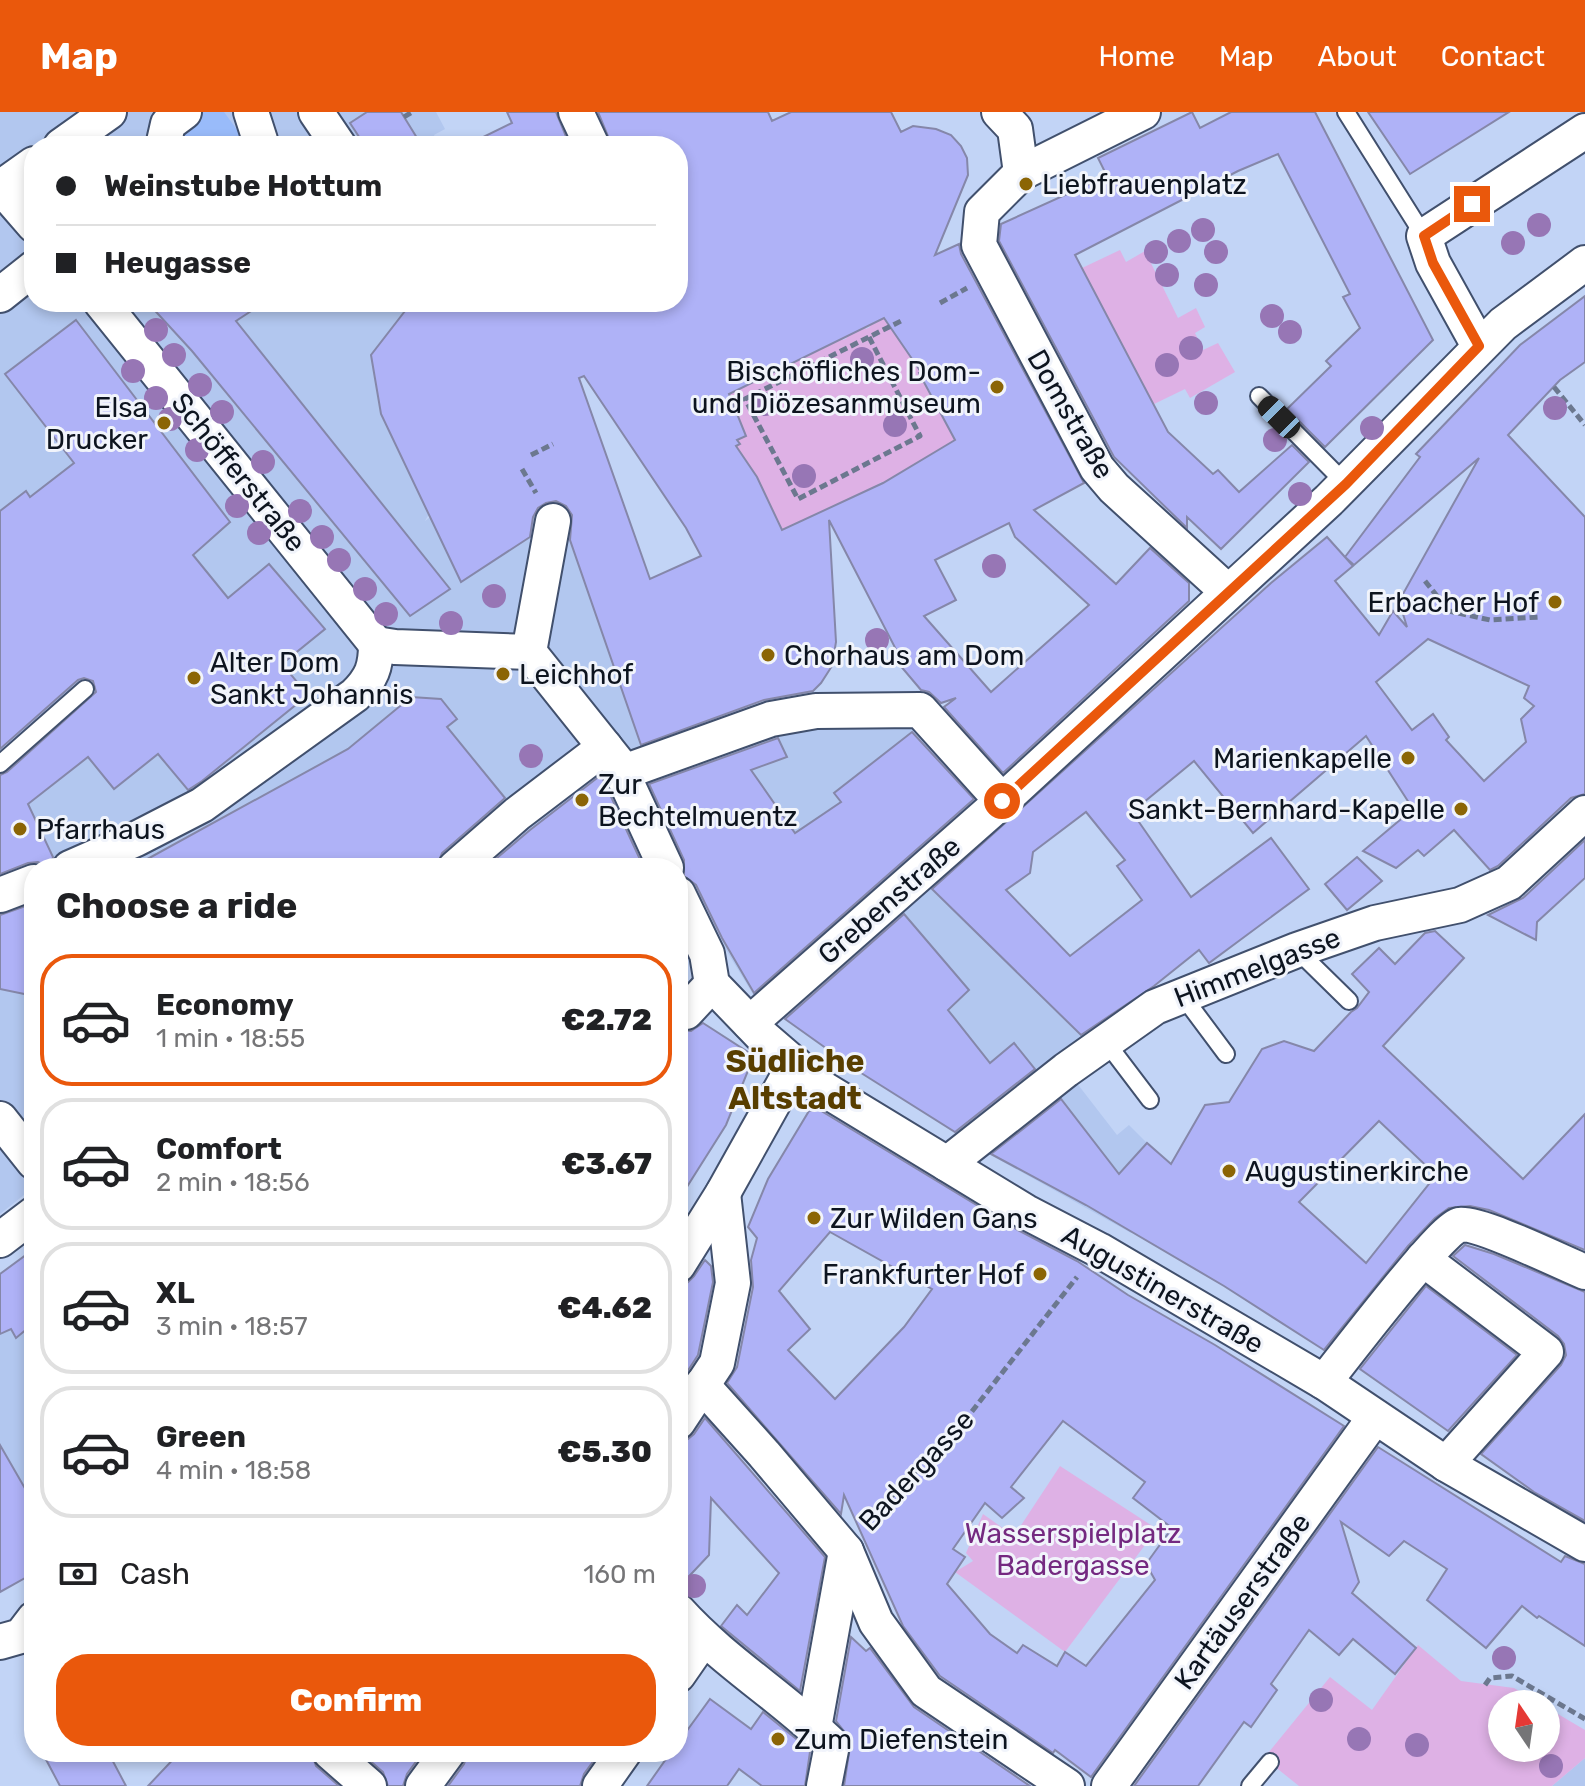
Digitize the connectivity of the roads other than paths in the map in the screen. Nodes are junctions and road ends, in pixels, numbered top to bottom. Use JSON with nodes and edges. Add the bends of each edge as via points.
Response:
{"nodes":[{"id":1,"x":109,"y":112,"type":"edge"},
{"id":2,"x":184,"y":112,"type":"edge"},
{"id":3,"x":251,"y":112,"type":"edge"},
{"id":4,"x":316,"y":112,"type":"edge"},
{"id":5,"x":576,"y":112,"type":"edge"},
{"id":6,"x":999,"y":112,"type":"edge"},
{"id":7,"x":1143,"y":112,"type":"edge"},
{"id":8,"x":1346,"y":112,"type":"edge"},
{"id":9,"x":1585,"y":131,"type":"edge"},
{"id":10,"x":75,"y":136,"type":"edge"},
{"id":11,"x":165,"y":136,"type":"edge"},
{"id":12,"x":259,"y":136,"type":"edge"},
{"id":13,"x":332,"y":136,"type":"edge"},
{"id":14,"x":587,"y":136,"type":"edge"},
{"id":15,"x":24,"y":171,"type":"edge"},
{"id":16,"x":1021,"y":173,"type":"junction"},
{"id":17,"x":0,"y":187,"type":"edge"},
{"id":18,"x":24,"y":214,"type":"edge"},
{"id":19,"x":1424,"y":236,"type":"junction"},
{"id":20,"x":1585,"y":263,"type":"edge"},
{"id":21,"x":24,"y":276,"type":"edge"},
{"id":22,"x":0,"y":295,"type":"edge"},
{"id":23,"x":116,"y":312,"type":"edge"},
{"id":24,"x":1479,"y":346,"type":"junction"},
{"id":25,"x":1259,"y":396,"type":"dead end"},
{"id":26,"x":1346,"y":484,"type":"junction"},
{"id":27,"x":553,"y":521,"type":"dead end"},
{"id":28,"x":1228,"y":592,"type":"junction"},
{"id":29,"x":376,"y":644,"type":"junction"},
{"id":30,"x":529,"y":652,"type":"junction"},
{"id":31,"x":85,"y":689,"type":"dead end"},
{"id":32,"x":615,"y":761,"type":"junction"},
{"id":33,"x":0,"y":764,"type":"edge"},
{"id":34,"x":1002,"y":801,"type":"junction"},
{"id":35,"x":1585,"y":813,"type":"edge"},
{"id":36,"x":93,"y":858,"type":"edge"},
{"id":37,"x":466,"y":858,"type":"edge"},
{"id":38,"x":661,"y":858,"type":"edge"},
{"id":39,"x":24,"y":886,"type":"edge"},
{"id":40,"x":0,"y":895,"type":"edge"},
{"id":41,"x":688,"y":915,"type":"edge"},
{"id":42,"x":1297,"y":950,"type":"junction"},
{"id":43,"x":712,"y":984,"type":"junction"},
{"id":44,"x":1182,"y":995,"type":"junction"},
{"id":45,"x":688,"y":997,"type":"edge"},
{"id":46,"x":1349,"y":1001,"type":"dead end"},
{"id":47,"x":750,"y":1023,"type":"junction"},
{"id":48,"x":1106,"y":1042,"type":"junction"},
{"id":49,"x":1226,"y":1054,"type":"dead end"},
{"id":50,"x":795,"y":1064,"type":"junction"},
{"id":51,"x":1150,"y":1100,"type":"dead end"},
{"id":52,"x":0,"y":1119,"type":"edge"},
{"id":53,"x":24,"y":1149,"type":"edge"},
{"id":54,"x":947,"y":1164,"type":"junction"},
{"id":55,"x":723,"y":1193,"type":"junction"},
{"id":56,"x":24,"y":1222,"type":"edge"},
{"id":57,"x":0,"y":1240,"type":"edge"},
{"id":58,"x":688,"y":1251,"type":"edge"},
{"id":59,"x":1423,"y":1259,"type":"junction"},
{"id":60,"x":1585,"y":1272,"type":"edge"},
{"id":61,"x":1324,"y":1382,"type":"junction"},
{"id":62,"x":702,"y":1385,"type":"junction"},
{"id":63,"x":688,"y":1407,"type":"edge"},
{"id":64,"x":1375,"y":1417,"type":"junction"},
{"id":65,"x":1446,"y":1464,"type":"junction"},
{"id":66,"x":1585,"y":1544,"type":"edge"},
{"id":67,"x":846,"y":1551,"type":"junction"},
{"id":68,"x":688,"y":1622,"type":"edge"},
{"id":69,"x":24,"y":1632,"type":"edge"},
{"id":70,"x":703,"y":1639,"type":"junction"},
{"id":71,"x":0,"y":1642,"type":"edge"},
{"id":72,"x":688,"y":1661,"type":"edge"},
{"id":73,"x":814,"y":1728,"type":"junction"},
{"id":74,"x":341,"y":1762,"type":"edge"},
{"id":75,"x":441,"y":1762,"type":"edge"},
{"id":76,"x":617,"y":1762,"type":"edge"},
{"id":77,"x":1270,"y":1762,"type":"dead end"},
{"id":78,"x":369,"y":1786,"type":"edge"},
{"id":79,"x":423,"y":1786,"type":"edge"},
{"id":80,"x":600,"y":1786,"type":"edge"},
{"id":81,"x":824,"y":1786,"type":"edge"},
{"id":82,"x":1067,"y":1786,"type":"edge"},
{"id":83,"x":1109,"y":1786,"type":"edge"},
{"id":84,"x":1250,"y":1786,"type":"edge"}],
"edges":[{"from":1,"to":10,"type":"street"},
{"from":2,"to":11,"type":"street","via":[[168,124]]},
{"from":3,"to":12,"type":"street"},
{"from":4,"to":13,"type":"street"},
{"from":5,"to":14,"type":"street"},
{"from":6,"to":16,"type":"street","via":[[1015,129]]},
{"from":7,"to":16,"type":"street"},
{"from":8,"to":19,"type":"lane"},
{"from":9,"to":19,"type":"street"},
{"from":15,"to":17,"type":"street"},
{"from":16,"to":28,"type":"street","name":"Domstraße","via":[[982,212],[979,245],[1097,468]]},
{"from":17,"to":18,"type":"street"},
{"from":19,"to":24,"type":"street","via":[[1433,263]]},
{"from":20,"to":24,"type":"street","name":"Grebenstraße"},
{"from":21,"to":22,"type":"street"},
{"from":23,"to":29,"type":"street","name":"Schöfferstraße"},
{"from":24,"to":26,"type":"street","name":"Grebenstraße"},
{"from":25,"to":26,"type":"lane"},
{"from":26,"to":28,"type":"street","name":"Grebenstraße"},
{"from":27,"to":30,"type":"street"},
{"from":28,"to":34,"type":"street","name":"Grebenstraße"},
{"from":29,"to":30,"type":"street"},
{"from":29,"to":36,"type":"street","via":[[375,670],[368,682],[331,712],[202,805]]},
{"from":30,"to":32,"type":"street"},
{"from":31,"to":33,"type":"lane"},
{"from":32,"to":34,"type":"street","via":[[816,711],[920,710]]},
{"from":32,"to":37,"type":"street","via":[[517,814]]},
{"from":32,"to":38,"type":"street"},
{"from":34,"to":47,"type":"street","name":"Grebenstraße"},
{"from":35,"to":42,"type":"street","name":"Himmelgasse","via":[[1509,883],[1460,905],[1375,923]]},
{"from":39,"to":40,"type":"street"},
{"from":41,"to":43,"type":"street","via":[[707,954]]},
{"from":42,"to":44,"type":"street","name":"Himmelgasse"},
{"from":42,"to":46,"type":"lane"},
{"from":43,"to":45,"type":"street"},
{"from":43,"to":47,"type":"street","name":"Augustinerstraße"},
{"from":44,"to":48,"type":"street","name":"Himmelgasse"},
{"from":44,"to":49,"type":"lane"},
{"from":47,"to":50,"type":"street","name":"Augustinerstraße"},
{"from":48,"to":51,"type":"lane"},
{"from":48,"to":54,"type":"street","name":"Himmelgasse"},
{"from":50,"to":54,"type":"street","name":"Augustinerstraße","via":[[822,1088]]},
{"from":50,"to":55,"type":"street"},
{"from":52,"to":53,"type":"street"},
{"from":54,"to":61,"type":"street","name":"Augustinerstraße"},
{"from":55,"to":58,"type":"street"},
{"from":55,"to":62,"type":"street","via":[[733,1283],[717,1363]]},
{"from":56,"to":57,"type":"street"},
{"from":59,"to":60,"type":"street","via":[[1460,1225]]},
{"from":59,"to":61,"type":"street"},
{"from":59,"to":65,"type":"street","via":[[1546,1352]]},
{"from":61,"to":64,"type":"street","name":"Augustinerstraße"},
{"from":62,"to":63,"type":"street"},
{"from":62,"to":67,"type":"street"},
{"from":64,"to":65,"type":"street","name":"Augustinerstraße"},
{"from":64,"to":83,"type":"street","name":"Kartäuserstraße"},
{"from":65,"to":66,"type":"street","name":"Augustinerstraße"},
{"from":67,"to":73,"type":"street","name":"Badergasse"},
{"from":67,"to":82,"type":"street","via":[[876,1622],[926,1691]]},
{"from":68,"to":70,"type":"street"},
{"from":69,"to":71,"type":"street"},
{"from":70,"to":72,"type":"street"},
{"from":70,"to":73,"type":"street"},
{"from":73,"to":81,"type":"street","via":[[832,1745]]},
{"from":74,"to":78,"type":"street"},
{"from":75,"to":79,"type":"street"},
{"from":76,"to":80,"type":"street"},
{"from":77,"to":84,"type":"lane"}]}
